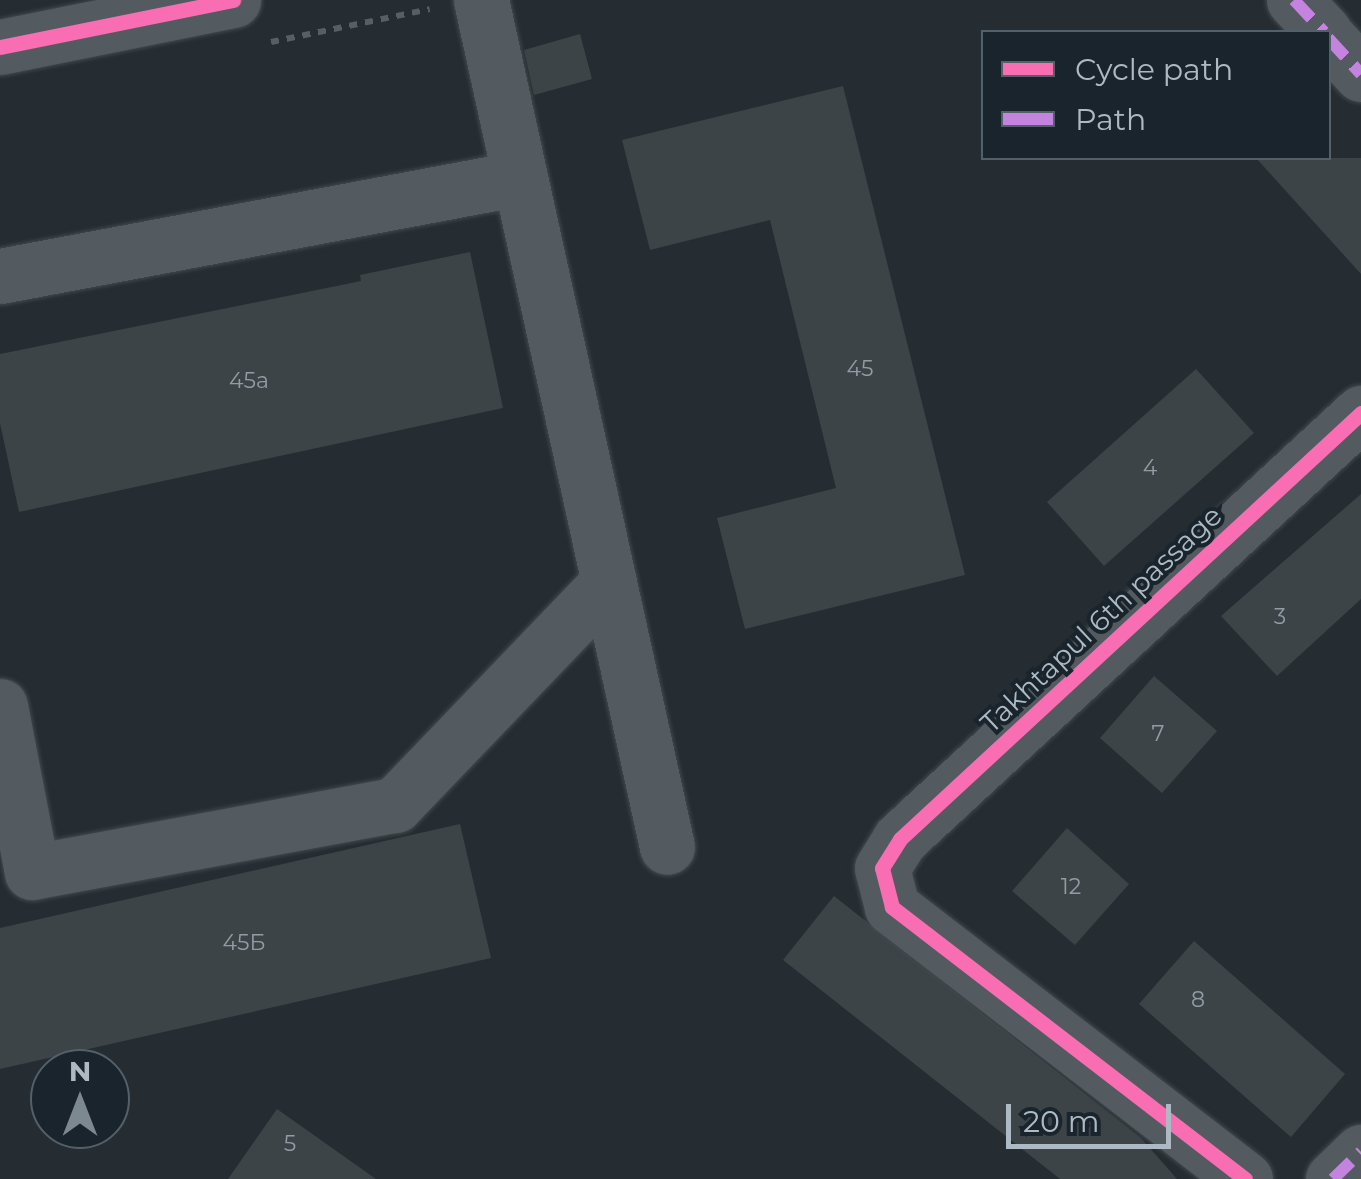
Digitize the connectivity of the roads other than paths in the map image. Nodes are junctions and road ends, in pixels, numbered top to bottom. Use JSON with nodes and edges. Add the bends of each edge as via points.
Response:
{"nodes":[{"id":1,"x":233,"y":0,"type":"edge"},
{"id":2,"x":481,"y":0,"type":"edge"},
{"id":3,"x":1294,"y":0,"type":"edge"},
{"id":4,"x":113,"y":13,"type":"edge"},
{"id":5,"x":1321,"y":30,"type":"edge"},
{"id":6,"x":1331,"y":41,"type":"edge"},
{"id":7,"x":0,"y":47,"type":"edge"},
{"id":8,"x":1361,"y":74,"type":"edge"},
{"id":9,"x":520,"y":178,"type":"junction"},
{"id":10,"x":0,"y":276,"type":"edge"},
{"id":11,"x":1361,"y":413,"type":"edge"},
{"id":12,"x":608,"y":582,"type":"junction"},
{"id":13,"x":0,"y":706,"type":"edge"},
{"id":14,"x":667,"y":847,"type":"dead end"},
{"id":15,"x":16,"y":876,"type":"edge"},
{"id":16,"x":1361,"y":1152,"type":"edge"},
{"id":17,"x":1246,"y":1179,"type":"edge"},
{"id":18,"x":1333,"y":1179,"type":"edge"}],
"edges":[{"from":1,"to":4,"type":"street"},
{"from":2,"to":9,"type":"street"},
{"from":3,"to":5,"type":"street"},
{"from":4,"to":7,"type":"street"},
{"from":6,"to":8,"type":"street"},
{"from":9,"to":10,"type":"street"},
{"from":9,"to":12,"type":"street"},
{"from":11,"to":17,"type":"street","name":"Takhtapul 6th passage","via":[[900,838],[882,868],[892,907]]},
{"from":12,"to":14,"type":"street"},
{"from":12,"to":15,"type":"street","via":[[395,804]]},
{"from":13,"to":15,"type":"street"},
{"from":16,"to":18,"type":"street"}]}
